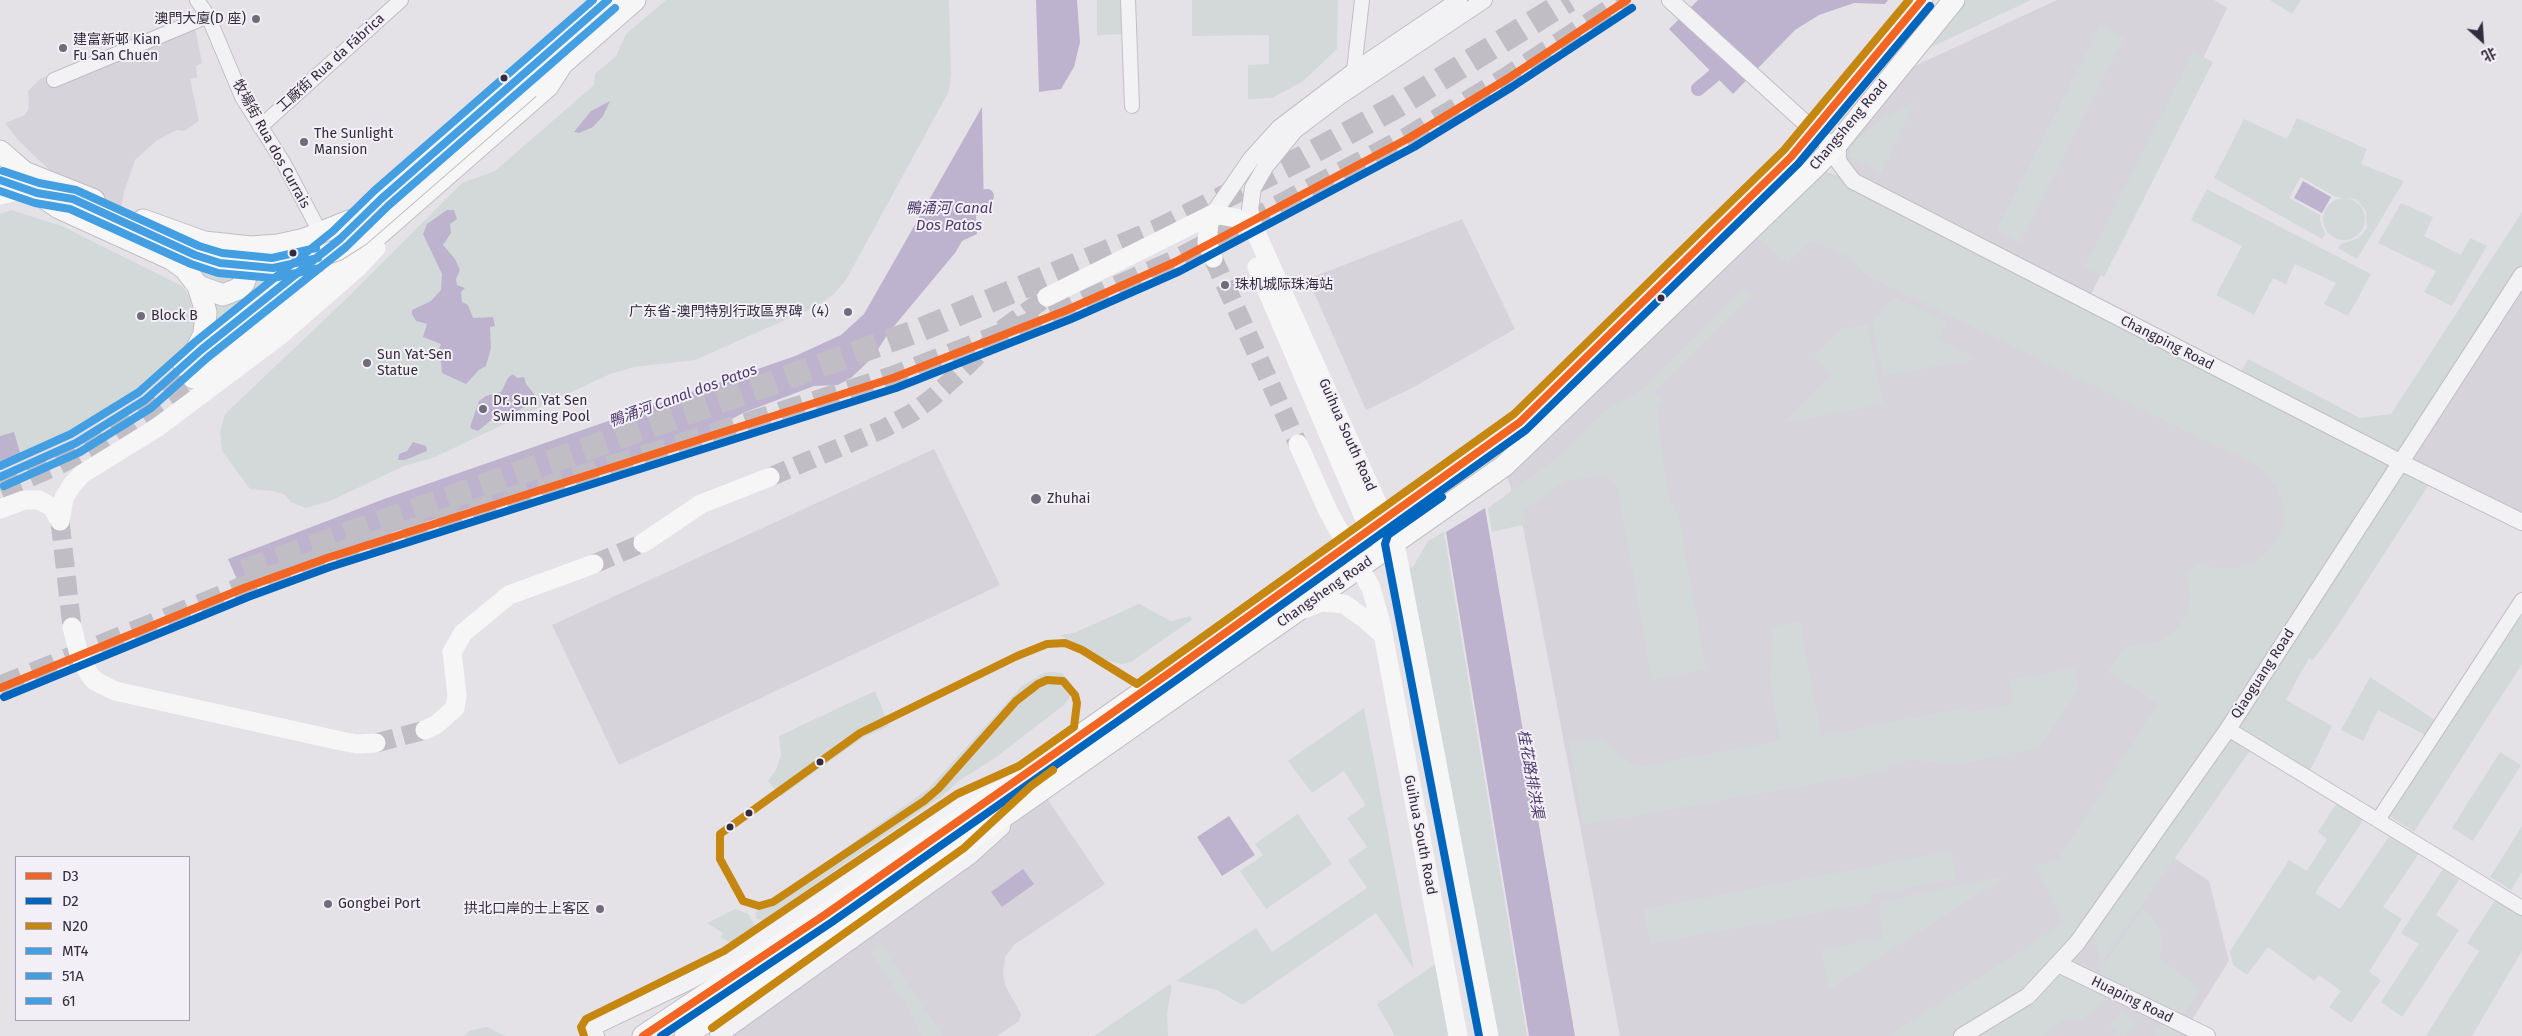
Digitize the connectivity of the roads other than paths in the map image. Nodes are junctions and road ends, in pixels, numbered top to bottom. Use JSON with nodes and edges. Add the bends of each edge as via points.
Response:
{"nodes":[{"id":1,"x":197,"y":0,"type":"edge"},
{"id":2,"x":401,"y":0,"type":"edge"},
{"id":3,"x":608,"y":0,"type":"edge"},
{"id":4,"x":635,"y":0,"type":"edge"},
{"id":5,"x":1128,"y":0,"type":"edge"},
{"id":6,"x":1362,"y":0,"type":"edge"},
{"id":7,"x":1459,"y":0,"type":"edge"},
{"id":8,"x":1484,"y":0,"type":"edge"},
{"id":9,"x":1922,"y":0,"type":"edge"},
{"id":10,"x":1954,"y":0,"type":"edge"},
{"id":11,"x":1673,"y":2,"type":"edge"},
{"id":12,"x":208,"y":16,"type":"junction"},
{"id":13,"x":562,"y":64,"type":"junction"},
{"id":14,"x":1354,"y":71,"type":"junction"},
{"id":15,"x":54,"y":80,"type":"dead end"},
{"id":16,"x":1352,"y":88,"type":"junction"},
{"id":17,"x":1132,"y":106,"type":"dead end"},
{"id":18,"x":1793,"y":112,"type":"junction"},
{"id":19,"x":260,"y":126,"type":"junction"},
{"id":20,"x":1824,"y":141,"type":"junction"},
{"id":21,"x":1798,"y":149,"type":"junction"},
{"id":22,"x":0,"y":151,"type":"edge"},
{"id":23,"x":442,"y":178,"type":"junction"},
{"id":24,"x":1853,"y":181,"type":"junction"},
{"id":25,"x":1798,"y":183,"type":"junction"},
{"id":26,"x":3,"y":189,"type":"edge"},
{"id":27,"x":37,"y":193,"type":"junction"},
{"id":28,"x":381,"y":199,"type":"junction"},
{"id":29,"x":1213,"y":214,"type":"junction"},
{"id":30,"x":1178,"y":232,"type":"junction"},
{"id":31,"x":321,"y":234,"type":"junction"},
{"id":32,"x":1257,"y":235,"type":"junction"},
{"id":33,"x":228,"y":246,"type":"junction"},
{"id":34,"x":2522,"y":275,"type":"edge"},
{"id":35,"x":198,"y":286,"type":"junction"},
{"id":36,"x":1047,"y":297,"type":"tunnel mouth"},
{"id":37,"x":189,"y":372,"type":"junction"},
{"id":38,"x":1298,"y":444,"type":"tunnel mouth"},
{"id":39,"x":2400,"y":462,"type":"junction"},
{"id":40,"x":770,"y":477,"type":"tunnel mouth"},
{"id":41,"x":0,"y":509,"type":"edge"},
{"id":42,"x":2522,"y":522,"type":"edge"},
{"id":43,"x":1376,"y":524,"type":"junction"},
{"id":44,"x":642,"y":543,"type":"tunnel mouth"},
{"id":45,"x":1395,"y":543,"type":"junction"},
{"id":46,"x":1346,"y":544,"type":"junction"},
{"id":47,"x":594,"y":564,"type":"tunnel mouth"},
{"id":48,"x":1361,"y":567,"type":"junction"},
{"id":49,"x":2522,"y":600,"type":"edge"},
{"id":50,"x":1295,"y":613,"type":"junction"},
{"id":51,"x":72,"y":626,"type":"tunnel mouth"},
{"id":52,"x":1383,"y":635,"type":"junction"},
{"id":53,"x":2228,"y":729,"type":"junction"},
{"id":54,"x":425,"y":730,"type":"tunnel mouth"},
{"id":55,"x":376,"y":743,"type":"tunnel mouth"},
{"id":56,"x":1024,"y":775,"type":"junction"},
{"id":57,"x":1038,"y":793,"type":"junction"},
{"id":58,"x":2378,"y":820,"type":"junction"},
{"id":59,"x":2522,"y":908,"type":"edge"},
{"id":60,"x":2058,"y":964,"type":"junction"},
{"id":61,"x":596,"y":1036,"type":"edge"},
{"id":62,"x":643,"y":1036,"type":"edge"},
{"id":63,"x":686,"y":1036,"type":"edge"},
{"id":64,"x":718,"y":1036,"type":"edge"},
{"id":65,"x":1458,"y":1036,"type":"edge"},
{"id":66,"x":1489,"y":1036,"type":"edge"},
{"id":67,"x":1962,"y":1036,"type":"edge"},
{"id":68,"x":2206,"y":1036,"type":"edge"}],
"edges":[{"from":1,"to":12,"type":"street","name":"牧場街 Rua dos Currais"},
{"from":2,"to":19,"type":"street","name":"工廠街 Rua da Fábrica"},
{"from":3,"to":28,"type":"main road"},
{"from":4,"to":13,"type":"main road"},
{"from":5,"to":17,"type":"street"},
{"from":6,"to":14,"type":"street"},
{"from":7,"to":14,"type":"street"},
{"from":8,"to":16,"type":"street","name":"Guihua South Road"},
{"from":9,"to":20,"type":"main road","name":"Changsheng Road"},
{"from":10,"to":20,"type":"main road","name":"Changsheng Road"},
{"from":11,"to":18,"type":"street"},
{"from":12,"to":15,"type":"street"},
{"from":12,"to":19,"type":"street","name":"牧場街 Rua dos Currais","via":[[242,97]]},
{"from":13,"to":23,"type":"main road","via":[[548,86]]},
{"from":13,"to":27,"type":"main road","bridge":true,"via":[[529,88],[359,236],[330,253],[299,264],[259,268],[213,261],[73,200]]},
{"from":14,"to":16,"type":"street"},
{"from":14,"to":29,"type":"street","via":[[1308,104],[1268,139]]},
{"from":16,"to":32,"type":"street","name":"Guihua South Road","via":[[1295,130],[1259,175],[1250,203]]},
{"from":18,"to":20,"type":"street"},
{"from":18,"to":21,"type":"street","via":[[1801,129]]},
{"from":19,"to":31,"type":"street","name":"牧場街 Rua dos Currais"},
{"from":20,"to":21,"type":"main road","name":"Changsheng Road"},
{"from":20,"to":24,"type":"street","name":"Changping Road"},
{"from":20,"to":25,"type":"main road","name":"Changsheng Road"},
{"from":21,"to":43,"type":"main road","name":"Changsheng Road","via":[[1520,422]]},
{"from":22,"to":33,"type":"main road","via":[[17,167],[39,179],[182,235]]},
{"from":23,"to":37,"type":"main road","via":[[340,268]]},
{"from":23,"to":41,"type":"main road","via":[[358,267],[278,337],[158,427],[78,478],[64,498],[60,522],[52,507],[39,500],[24,500]]},
{"from":24,"to":25,"type":"street","via":[[1818,171]]},
{"from":24,"to":39,"type":"street","name":"Changping Road"},
{"from":25,"to":45,"type":"main road","name":"Changsheng Road","via":[[1504,466]]},
{"from":26,"to":27,"type":"main road"},
{"from":27,"to":35,"type":"main road","via":[[59,208],[172,259],[189,272]]},
{"from":28,"to":31,"type":"main road"},
{"from":28,"to":37,"type":"main road"},
{"from":29,"to":30,"type":"main road"},
{"from":29,"to":30,"type":"main road","via":[[1207,242],[1212,257],[1200,237],[1187,231]]},
{"from":29,"to":32,"type":"main road","via":[[1243,221]]},
{"from":29,"to":43,"type":"main road","via":[[1237,228],[1248,246]]},
{"from":30,"to":36,"type":"main road"},
{"from":31,"to":33,"type":"main road","via":[[278,245]]},
{"from":32,"to":43,"type":"main road","name":"Guihua South Road"},
{"from":33,"to":35,"type":"main road","via":[[240,252],[246,262],[248,272],[244,283],[225,294]]},
{"from":34,"to":39,"type":"street","name":"Qiaoguang Road"},
{"from":35,"to":37,"type":"main road","via":[[206,306],[206,328]]},
{"from":38,"to":46,"type":"main road","name":"Guihua South Road"},
{"from":39,"to":42,"type":"street","name":"Changping Road"},
{"from":39,"to":53,"type":"street","name":"Qiaoguang Road"},
{"from":40,"to":44,"type":"main road","via":[[701,504]]},
{"from":43,"to":45,"type":"main road","name":"Guihua South Road"},
{"from":43,"to":46,"type":"main road","name":"Changsheng Road"},
{"from":45,"to":48,"type":"main road","name":"Changsheng Road"},
{"from":45,"to":66,"type":"main road","name":"Guihua South Road"},
{"from":46,"to":48,"type":"main road","name":"Guihua South Road"},
{"from":46,"to":56,"type":"main road","name":"Changsheng Road"},
{"from":47,"to":54,"type":"main road","via":[[509,595],[464,633],[452,652],[457,695],[454,708]]},
{"from":48,"to":50,"type":"main road","name":"Changsheng Road"},
{"from":48,"to":52,"type":"main road","name":"Guihua South Road","via":[[1371,588]]},
{"from":49,"to":58,"type":"street"},
{"from":50,"to":52,"type":"main road","via":[[1321,602],[1344,604]]},
{"from":50,"to":57,"type":"main road","name":"Changsheng Road"},
{"from":51,"to":55,"type":"main road","via":[[79,654],[89,674],[95,681],[115,691],[341,741]]},
{"from":52,"to":65,"type":"main road","name":"Guihua South Road"},
{"from":53,"to":58,"type":"street"},
{"from":53,"to":60,"type":"street","name":"Qiaoguang Road","via":[[2077,943]]},
{"from":56,"to":61,"type":"street","via":[[963,802],[728,960],[591,1028]]},
{"from":56,"to":62,"type":"main road","name":"Changsheng Road","via":[[826,914]]},
{"from":57,"to":63,"type":"main road","name":"Changsheng Road"},
{"from":57,"to":64,"type":"street","via":[[970,856]]},
{"from":58,"to":59,"type":"street"},
{"from":60,"to":67,"type":"street","name":"Qiaoguang Road","via":[[2028,996]]},
{"from":60,"to":68,"type":"street","name":"Huaping Road"}]}
